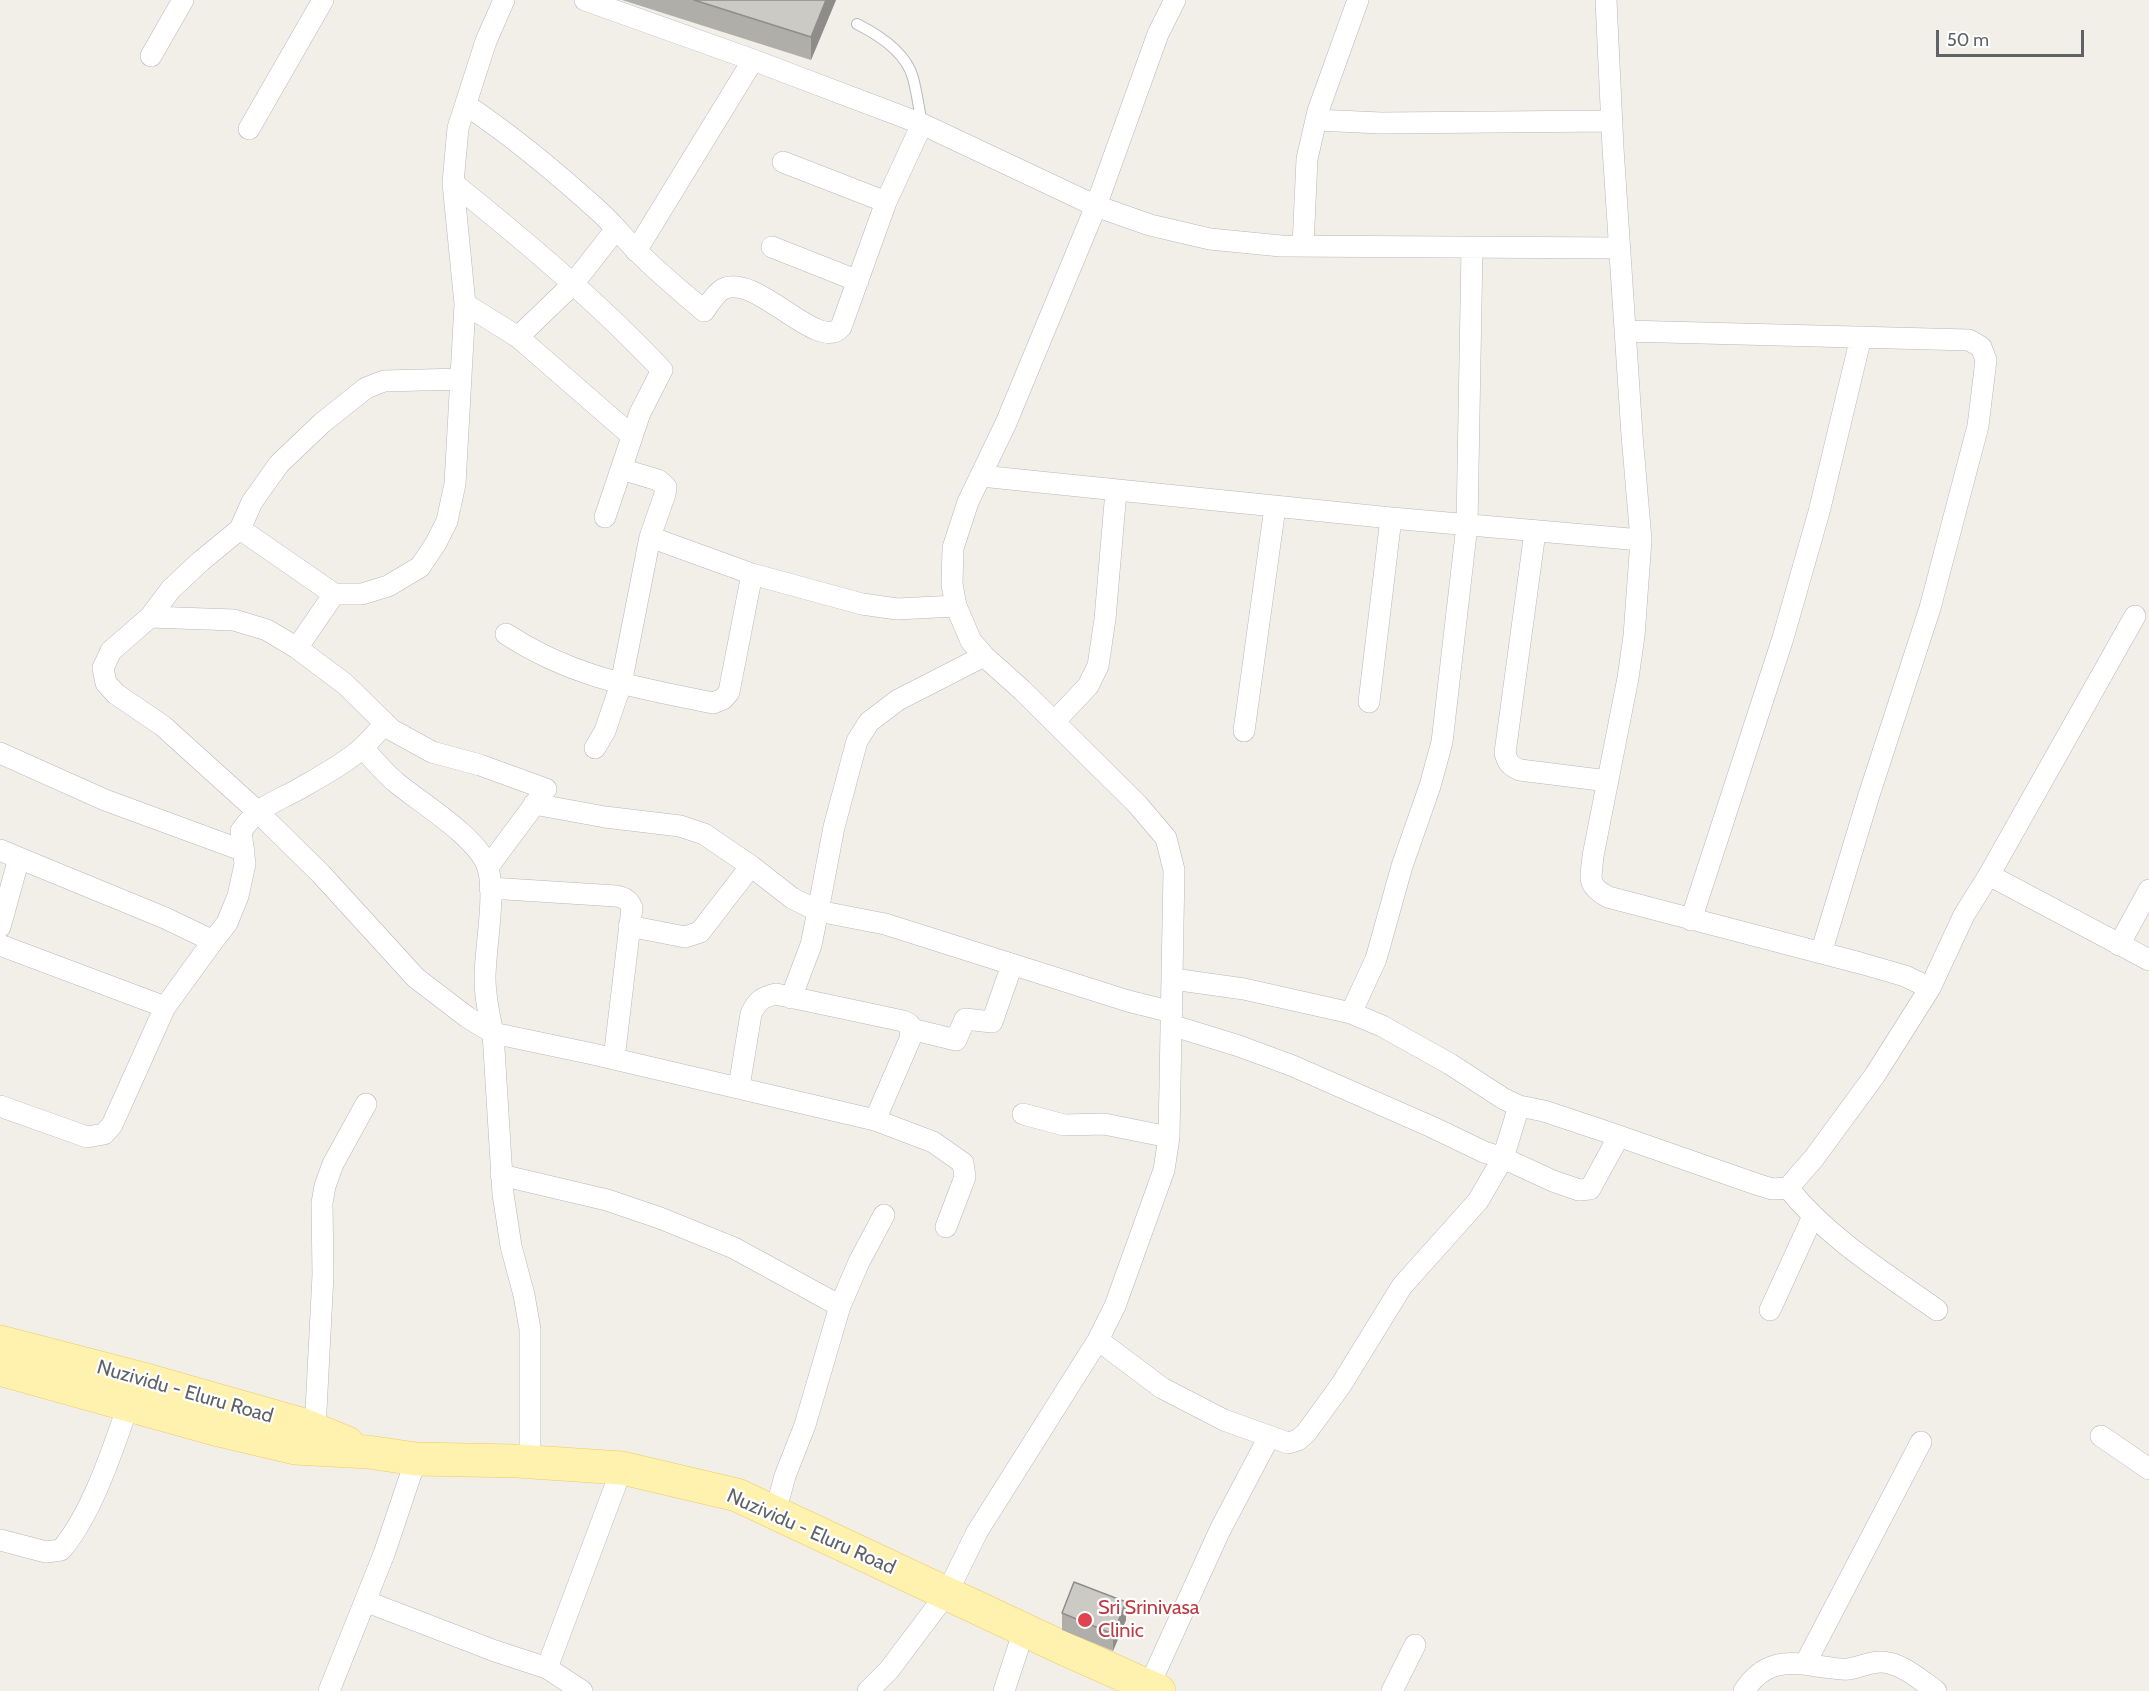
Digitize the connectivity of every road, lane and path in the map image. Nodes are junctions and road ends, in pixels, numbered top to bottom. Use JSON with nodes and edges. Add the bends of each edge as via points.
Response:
{"nodes":[{"id":1,"x":183,"y":0,"type":"edge"},
{"id":2,"x":323,"y":0,"type":"edge"},
{"id":3,"x":504,"y":0,"type":"edge"},
{"id":4,"x":585,"y":0,"type":"edge"},
{"id":5,"x":1175,"y":0,"type":"edge"},
{"id":6,"x":1358,"y":0,"type":"edge"},
{"id":7,"x":1606,"y":0,"type":"edge"},
{"id":8,"x":857,"y":24,"type":"dead end"},
{"id":9,"x":151,"y":56,"type":"dead end"},
{"id":10,"x":753,"y":60,"type":"junction"},
{"id":11,"x":466,"y":105,"type":"junction"},
{"id":12,"x":1316,"y":120,"type":"junction"},
{"id":13,"x":1612,"y":121,"type":"junction"},
{"id":14,"x":922,"y":124,"type":"junction"},
{"id":15,"x":249,"y":129,"type":"dead end"},
{"id":16,"x":783,"y":162,"type":"dead end"},
{"id":17,"x":453,"y":183,"type":"junction"},
{"id":18,"x":886,"y":202,"type":"junction"},
{"id":19,"x":1096,"y":206,"type":"junction"},
{"id":20,"x":616,"y":229,"type":"junction"},
{"id":21,"x":1303,"y":246,"type":"junction"},
{"id":22,"x":772,"y":247,"type":"dead end"},
{"id":23,"x":1472,"y":248,"type":"junction"},
{"id":24,"x":1620,"y":248,"type":"junction"},
{"id":25,"x":636,"y":251,"type":"junction"},
{"id":26,"x":858,"y":281,"type":"junction"},
{"id":27,"x":573,"y":284,"type":"junction"},
{"id":28,"x":465,"y":304,"type":"junction"},
{"id":29,"x":1626,"y":331,"type":"junction"},
{"id":30,"x":518,"y":337,"type":"junction"},
{"id":31,"x":1861,"y":337,"type":"junction"},
{"id":32,"x":460,"y":379,"type":"junction"},
{"id":33,"x":632,"y":436,"type":"junction"},
{"id":34,"x":621,"y":469,"type":"junction"},
{"id":35,"x":981,"y":476,"type":"junction"},
{"id":36,"x":1116,"y":491,"type":"junction"},
{"id":37,"x":1275,"y":507,"type":"junction"},
{"id":38,"x":605,"y":517,"type":"dead end"},
{"id":39,"x":1391,"y":518,"type":"junction"},
{"id":40,"x":1467,"y":525,"type":"junction"},
{"id":41,"x":240,"y":529,"type":"junction"},
{"id":42,"x":1535,"y":532,"type":"junction"},
{"id":43,"x":650,"y":537,"type":"junction"},
{"id":44,"x":1641,"y":540,"type":"junction"},
{"id":45,"x":752,"y":574,"type":"junction"},
{"id":46,"x":334,"y":594,"type":"junction"},
{"id":47,"x":956,"y":606,"type":"junction"},
{"id":48,"x":2135,"y":616,"type":"dead end"},
{"id":49,"x":150,"y":618,"type":"junction"},
{"id":50,"x":506,"y":634,"type":"dead end"},
{"id":51,"x":297,"y":648,"type":"junction"},
{"id":52,"x":984,"y":656,"type":"junction"},
{"id":53,"x":621,"y":684,"type":"junction"},
{"id":54,"x":1369,"y":702,"type":"dead end"},
{"id":55,"x":1054,"y":722,"type":"junction"},
{"id":56,"x":385,"y":723,"type":"junction"},
{"id":57,"x":1244,"y":731,"type":"dead end"},
{"id":58,"x":363,"y":748,"type":"junction"},
{"id":59,"x":595,"y":748,"type":"dead end"},
{"id":60,"x":0,"y":753,"type":"edge"},
{"id":61,"x":1608,"y":781,"type":"junction"},
{"id":62,"x":534,"y":804,"type":"junction"},
{"id":63,"x":248,"y":828,"type":"junction"},
{"id":64,"x":9,"y":854,"type":"edge"},
{"id":65,"x":751,"y":866,"type":"junction"},
{"id":66,"x":1989,"y":875,"type":"junction"},
{"id":67,"x":489,"y":878,"type":"junction"},
{"id":68,"x":2149,"y":890,"type":"edge"},
{"id":69,"x":818,"y":911,"type":"junction"},
{"id":70,"x":1692,"y":920,"type":"junction"},
{"id":71,"x":629,"y":926,"type":"junction"},
{"id":72,"x":0,"y":927,"type":"edge"},
{"id":73,"x":213,"y":941,"type":"junction"},
{"id":74,"x":0,"y":945,"type":"edge"},
{"id":75,"x":2119,"y":945,"type":"junction"},
{"id":76,"x":1821,"y":953,"type":"junction"},
{"id":77,"x":2149,"y":960,"type":"edge"},
{"id":78,"x":1012,"y":965,"type":"junction"},
{"id":79,"x":1173,"y":979,"type":"junction"},
{"id":80,"x":1930,"y":988,"type":"junction"},
{"id":81,"x":791,"y":998,"type":"junction"},
{"id":82,"x":165,"y":1007,"type":"junction"},
{"id":83,"x":1351,"y":1013,"type":"junction"},
{"id":84,"x":1172,"y":1019,"type":"junction"},
{"id":85,"x":912,"y":1029,"type":"junction"},
{"id":86,"x":493,"y":1033,"type":"junction"},
{"id":87,"x":614,"y":1059,"type":"junction"},
{"id":88,"x":739,"y":1087,"type":"junction"},
{"id":89,"x":366,"y":1104,"type":"dead end"},
{"id":90,"x":0,"y":1106,"type":"edge"},
{"id":91,"x":1519,"y":1106,"type":"junction"},
{"id":92,"x":1023,"y":1114,"type":"dead end"},
{"id":93,"x":875,"y":1120,"type":"junction"},
{"id":94,"x":1619,"y":1136,"type":"junction"},
{"id":95,"x":1169,"y":1137,"type":"junction"},
{"id":96,"x":1503,"y":1158,"type":"junction"},
{"id":97,"x":501,"y":1175,"type":"junction"},
{"id":98,"x":1788,"y":1188,"type":"junction"},
{"id":99,"x":884,"y":1215,"type":"dead end"},
{"id":100,"x":1813,"y":1216,"type":"junction"},
{"id":101,"x":946,"y":1227,"type":"dead end"},
{"id":102,"x":840,"y":1306,"type":"junction"},
{"id":103,"x":1770,"y":1310,"type":"dead end"},
{"id":104,"x":1937,"y":1310,"type":"dead end"},
{"id":105,"x":1098,"y":1340,"type":"junction"},
{"id":106,"x":0,"y":1342,"type":"edge"},
{"id":107,"x":0,"y":1369,"type":"edge"},
{"id":108,"x":129,"y":1403,"type":"junction"},
{"id":109,"x":315,"y":1430,"type":"junction"},
{"id":110,"x":2101,"y":1436,"type":"dead end"},
{"id":111,"x":1269,"y":1437,"type":"junction"},
{"id":112,"x":1921,"y":1442,"type":"dead end"},
{"id":113,"x":368,"y":1452,"type":"junction"},
{"id":114,"x":416,"y":1459,"type":"junction"},
{"id":115,"x":530,"y":1462,"type":"junction"},
{"id":116,"x":622,"y":1468,"type":"junction"},
{"id":117,"x":2149,"y":1469,"type":"edge"},
{"id":118,"x":775,"y":1513,"type":"junction"},
{"id":119,"x":0,"y":1540,"type":"edge"},
{"id":120,"x":946,"y":1593,"type":"junction"},
{"id":121,"x":365,"y":1601,"type":"junction"},
{"id":122,"x":1023,"y":1630,"type":"junction"},
{"id":123,"x":1415,"y":1645,"type":"dead end"},
{"id":124,"x":1805,"y":1664,"type":"junction"},
{"id":125,"x":547,"y":1668,"type":"junction"},
{"id":126,"x":1154,"y":1688,"type":"edge"},
{"id":127,"x":329,"y":1691,"type":"edge"},
{"id":128,"x":582,"y":1691,"type":"edge"},
{"id":129,"x":868,"y":1691,"type":"edge"},
{"id":130,"x":1004,"y":1691,"type":"edge"},
{"id":131,"x":1392,"y":1691,"type":"edge"},
{"id":132,"x":1744,"y":1691,"type":"edge"},
{"id":133,"x":1936,"y":1691,"type":"edge"}],
"edges":[{"from":1,"to":9,"type":"street"},
{"from":2,"to":15,"type":"street"},
{"from":3,"to":11,"type":"street"},
{"from":4,"to":10,"type":"street"},
{"from":5,"to":19,"type":"street","via":[[1154,45]]},
{"from":6,"to":12,"type":"street"},
{"from":7,"to":13,"type":"street"},
{"from":8,"to":14,"type":"lane","via":[[879,35],[900,55],[913,75]]},
{"from":10,"to":14,"type":"street"},
{"from":10,"to":25,"type":"street"},
{"from":11,"to":17,"type":"street","via":[[458,128]]},
{"from":11,"to":20,"type":"street","via":[[552,170]]},
{"from":12,"to":13,"type":"street"},
{"from":12,"to":21,"type":"street","via":[[1308,159]]},
{"from":13,"to":24,"type":"street"},
{"from":14,"to":18,"type":"street"},
{"from":14,"to":19,"type":"street"},
{"from":16,"to":18,"type":"street"},
{"from":17,"to":27,"type":"street"},
{"from":17,"to":28,"type":"street"},
{"from":18,"to":26,"type":"street"},
{"from":19,"to":21,"type":"street","via":[[1150,225],[1210,239]]},
{"from":19,"to":35,"type":"street"},
{"from":20,"to":25,"type":"street"},
{"from":20,"to":27,"type":"street"},
{"from":21,"to":23,"type":"street"},
{"from":22,"to":26,"type":"street"},
{"from":23,"to":24,"type":"street"},
{"from":23,"to":40,"type":"street"},
{"from":24,"to":29,"type":"street"},
{"from":25,"to":26,"type":"street","via":[[704,311],[722,290],[737,286],[750,289],[827,333],[841,327]]},
{"from":27,"to":30,"type":"street"},
{"from":27,"to":33,"type":"street","via":[[662,370]]},
{"from":28,"to":30,"type":"street"},
{"from":28,"to":32,"type":"street"},
{"from":29,"to":31,"type":"street"},
{"from":29,"to":44,"type":"street"},
{"from":30,"to":33,"type":"street"},
{"from":31,"to":70,"type":"street","via":[[1803,569]]},
{"from":31,"to":76,"type":"street","via":[[1969,340],[1981,347],[1986,360],[1978,426],[1930,608]]},
{"from":32,"to":41,"type":"street","via":[[384,381],[366,388],[279,464],[252,502]]},
{"from":32,"to":46,"type":"street","via":[[455,484],[447,521],[436,543],[420,567],[388,586],[362,594]]},
{"from":33,"to":34,"type":"street"},
{"from":34,"to":38,"type":"street"},
{"from":34,"to":43,"type":"street","via":[[658,480],[666,488]]},
{"from":35,"to":36,"type":"street"},
{"from":35,"to":47,"type":"street","via":[[953,548]]},
{"from":36,"to":37,"type":"street"},
{"from":36,"to":55,"type":"street","via":[[1098,666],[1088,686]]},
{"from":37,"to":39,"type":"street"},
{"from":37,"to":57,"type":"street"},
{"from":39,"to":40,"type":"street"},
{"from":39,"to":54,"type":"street"},
{"from":40,"to":42,"type":"street"},
{"from":40,"to":83,"type":"street","via":[[1442,742],[1376,959]]},
{"from":41,"to":46,"type":"street"},
{"from":41,"to":49,"type":"street","via":[[171,589]]},
{"from":42,"to":44,"type":"street"},
{"from":42,"to":61,"type":"street","via":[[1505,753],[1507,762],[1520,770]]},
{"from":43,"to":45,"type":"street"},
{"from":43,"to":53,"type":"street"},
{"from":44,"to":61,"type":"street","via":[[1634,636]]},
{"from":45,"to":47,"type":"street","via":[[862,604],[897,609]]},
{"from":45,"to":53,"type":"street","via":[[729,692],[723,699],[713,703]]},
{"from":46,"to":51,"type":"street"},
{"from":47,"to":52,"type":"street","via":[[971,641]]},
{"from":48,"to":66,"type":"street"},
{"from":49,"to":51,"type":"street","via":[[234,620],[267,630]]},
{"from":49,"to":63,"type":"street","via":[[111,651],[103,668],[106,683],[163,726]]},
{"from":50,"to":53,"type":"street","via":[[578,672]]},
{"from":51,"to":56,"type":"street","via":[[345,684]]},
{"from":52,"to":55,"type":"street"},
{"from":52,"to":69,"type":"street","via":[[898,700],[869,722],[857,741],[851,763]]},
{"from":53,"to":59,"type":"street"},
{"from":55,"to":79,"type":"street","via":[[1166,838],[1174,870]]},
{"from":56,"to":58,"type":"street"},
{"from":56,"to":62,"type":"street","via":[[432,752],[546,789]]},
{"from":58,"to":63,"type":"street","via":[[297,790]]},
{"from":58,"to":67,"type":"street","via":[[397,783],[464,836],[478,852]]},
{"from":60,"to":63,"type":"street","via":[[105,800]]},
{"from":61,"to":70,"type":"street","via":[[1593,856],[1591,879],[1596,890],[1608,897]]},
{"from":62,"to":65,"type":"street","via":[[680,826],[704,834]]},
{"from":62,"to":67,"type":"street"},
{"from":63,"to":73,"type":"street","via":[[238,897],[227,923]]},
{"from":63,"to":86,"type":"street","via":[[321,874],[416,978]]},
{"from":64,"to":72,"type":"street"},
{"from":64,"to":73,"type":"street"},
{"from":65,"to":69,"type":"street","via":[[792,898]]},
{"from":65,"to":71,"type":"street","via":[[700,933],[685,937]]},
{"from":66,"to":75,"type":"street"},
{"from":66,"to":80,"type":"street","via":[[1964,915]]},
{"from":67,"to":71,"type":"street","via":[[626,898],[632,908]]},
{"from":67,"to":86,"type":"street","via":[[485,978]]},
{"from":68,"to":75,"type":"street"},
{"from":69,"to":78,"type":"street","via":[[885,924]]},
{"from":69,"to":81,"type":"street","via":[[811,945]]},
{"from":70,"to":76,"type":"street"},
{"from":71,"to":87,"type":"street"},
{"from":73,"to":82,"type":"street"},
{"from":74,"to":82,"type":"street"},
{"from":75,"to":77,"type":"street"},
{"from":76,"to":80,"type":"street","via":[[1905,976]]},
{"from":78,"to":84,"type":"street"},
{"from":78,"to":85,"type":"street","via":[[992,1022],[965,1019],[956,1040]]},
{"from":79,"to":83,"type":"street","via":[[1244,989]]},
{"from":79,"to":84,"type":"street"},
{"from":80,"to":98,"type":"street","via":[[1875,1075]]},
{"from":81,"to":85,"type":"street","via":[[903,1021]]},
{"from":81,"to":88,"type":"street","via":[[776,994],[756,1003]]},
{"from":82,"to":90,"type":"street","via":[[112,1125],[104,1134],[87,1137]]},
{"from":83,"to":91,"type":"street","via":[[1382,1026]]},
{"from":84,"to":95,"type":"street"},
{"from":84,"to":96,"type":"street","via":[[1293,1066]]},
{"from":85,"to":93,"type":"street","via":[[912,1037]]},
{"from":86,"to":87,"type":"street"},
{"from":86,"to":97,"type":"street"},
{"from":87,"to":88,"type":"street"},
{"from":88,"to":93,"type":"street"},
{"from":89,"to":109,"type":"street","via":[[333,1164],[322,1203],[323,1275]]},
{"from":91,"to":94,"type":"street"},
{"from":91,"to":96,"type":"street"},
{"from":92,"to":95,"type":"street","via":[[1064,1125],[1104,1124]]},
{"from":93,"to":101,"type":"street","via":[[933,1142],[963,1163],[964,1177]]},
{"from":94,"to":96,"type":"street","via":[[1590,1189],[1580,1190],[1553,1181]]},
{"from":94,"to":98,"type":"street","via":[[1772,1189]]},
{"from":95,"to":105,"type":"street","via":[[1164,1170],[1115,1306]]},
{"from":96,"to":111,"type":"street","via":[[1479,1201],[1402,1286],[1341,1385],[1306,1433],[1288,1443]]},
{"from":97,"to":102,"type":"street","via":[[607,1200],[660,1218],[734,1248]]},
{"from":97,"to":115,"type":"street","via":[[511,1246],[530,1329]]},
{"from":98,"to":100,"type":"street"},
{"from":99,"to":102,"type":"street"},
{"from":100,"to":103,"type":"street"},
{"from":100,"to":104,"type":"street","via":[[1836,1238]]},
{"from":102,"to":118,"type":"street"},
{"from":105,"to":111,"type":"street","via":[[1162,1388],[1224,1420]]},
{"from":105,"to":120,"type":"street","via":[[977,1532]]},
{"from":106,"to":109,"type":"main road","name":"Nuzividu - Eluru Road"},
{"from":107,"to":108,"type":"main road","name":"Nuzividu - Eluru Road"},
{"from":108,"to":113,"type":"main road","name":"Nuzividu - Eluru Road","via":[[295,1448]]},
{"from":108,"to":119,"type":"street","via":[[80,1524],[61,1550],[46,1552]]},
{"from":109,"to":113,"type":"main road","name":"Nuzividu - Eluru Road"},
{"from":110,"to":117,"type":"street"},
{"from":111,"to":126,"type":"street","via":[[1220,1530]]},
{"from":112,"to":124,"type":"street"},
{"from":113,"to":114,"type":"main road","name":"Nuzividu - Eluru Road"},
{"from":114,"to":115,"type":"main road","name":"Nuzividu - Eluru Road"},
{"from":114,"to":121,"type":"street"},
{"from":115,"to":116,"type":"main road","name":"Nuzividu - Eluru Road"},
{"from":116,"to":118,"type":"main road","name":"Nuzividu - Eluru Road","via":[[737,1495]]},
{"from":116,"to":125,"type":"street"},
{"from":118,"to":120,"type":"main road","name":"Nuzividu - Eluru Road"},
{"from":120,"to":122,"type":"main road","name":"Nuzividu - Eluru Road"},
{"from":120,"to":129,"type":"street","via":[[889,1670]]},
{"from":121,"to":125,"type":"street"},
{"from":121,"to":127,"type":"street"},
{"from":122,"to":126,"type":"main road","name":"Nuzividu - Eluru Road"},
{"from":122,"to":130,"type":"street"},
{"from":123,"to":131,"type":"street"},
{"from":124,"to":132,"type":"street","via":[[1766,1668]]},
{"from":124,"to":133,"type":"street","via":[[1848,1669],[1880,1661],[1892,1663]]},
{"from":125,"to":128,"type":"street"}]}
